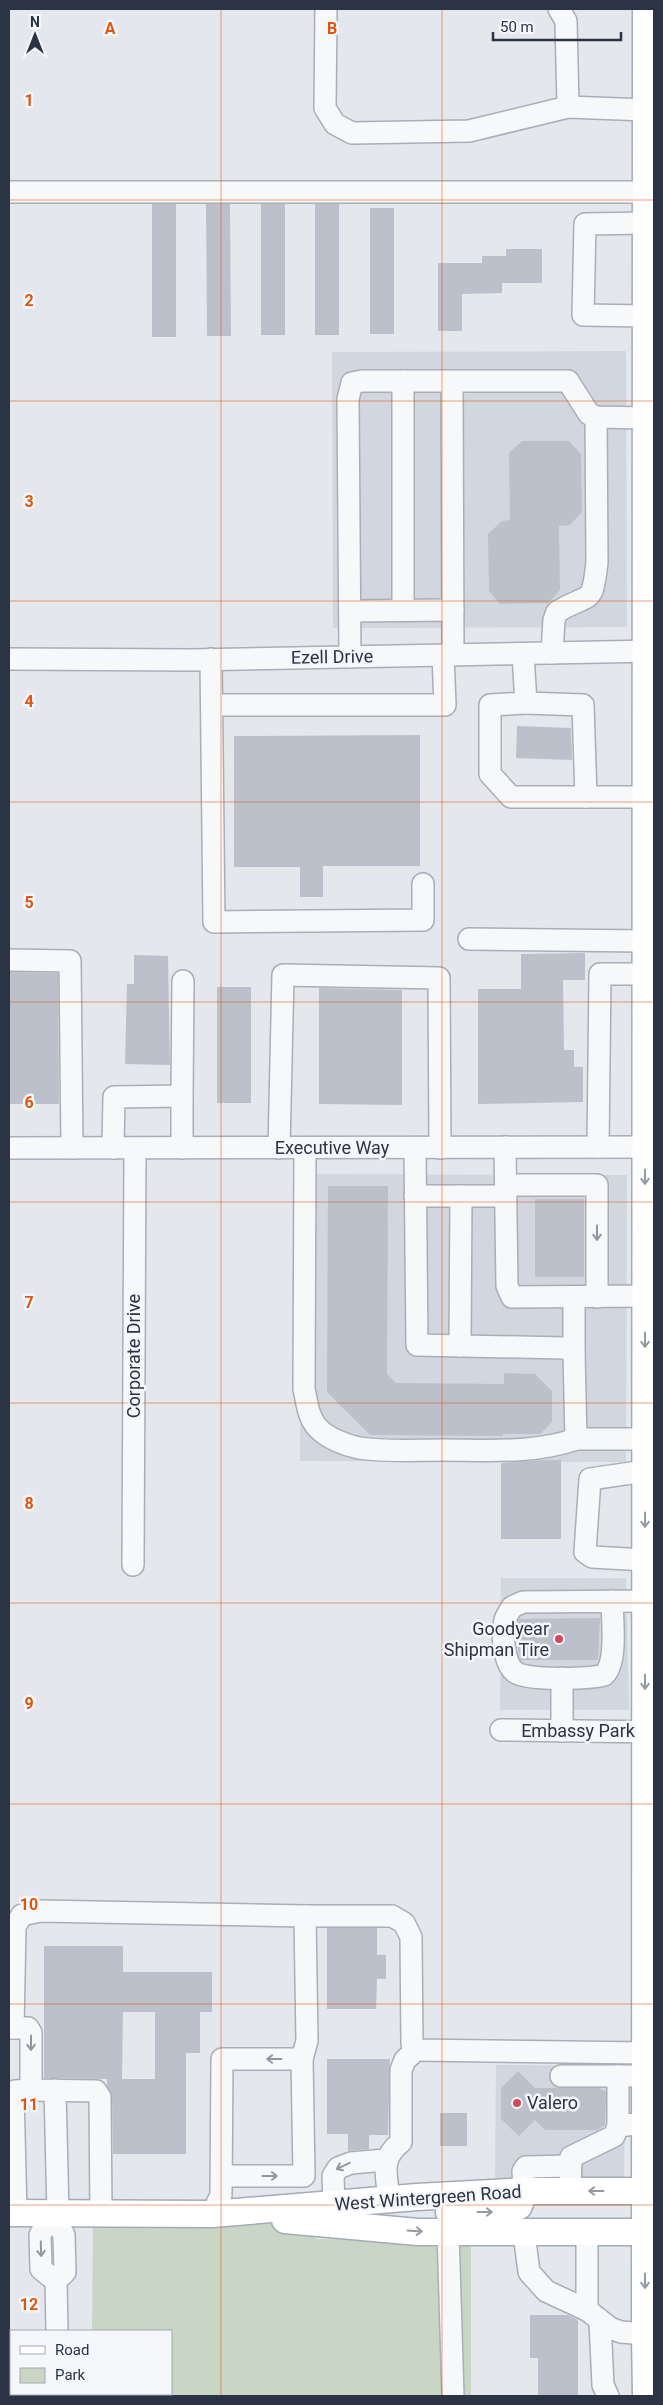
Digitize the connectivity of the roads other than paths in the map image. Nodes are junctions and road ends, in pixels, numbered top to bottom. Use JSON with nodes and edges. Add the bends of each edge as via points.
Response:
{"nodes":[{"id":1,"x":326,"y":9,"type":"edge"},
{"id":2,"x":559,"y":9,"type":"edge"},
{"id":3,"x":646,"y":9,"type":"edge"},
{"id":4,"x":568,"y":107,"type":"junction"},
{"id":5,"x":646,"y":110,"type":"junction"},
{"id":6,"x":9,"y":192,"type":"edge"},
{"id":7,"x":646,"y":192,"type":"junction"},
{"id":8,"x":646,"y":223,"type":"junction"},
{"id":9,"x":646,"y":316,"type":"junction"},
{"id":10,"x":403,"y":381,"type":"junction"},
{"id":11,"x":452,"y":382,"type":"junction"},
{"id":12,"x":596,"y":417,"type":"junction"},
{"id":13,"x":650,"y":417,"type":"edge"},
{"id":14,"x":403,"y":610,"type":"junction"},
{"id":15,"x":453,"y":610,"type":"junction"},
{"id":16,"x":350,"y":611,"type":"junction"},
{"id":17,"x":650,"y":651,"type":"edge"},
{"id":18,"x":552,"y":653,"type":"junction"},
{"id":19,"x":523,"y":654,"type":"junction"},
{"id":20,"x":448,"y":655,"type":"junction"},
{"id":21,"x":350,"y":657,"type":"junction"},
{"id":22,"x":9,"y":659,"type":"edge"},
{"id":23,"x":211,"y":659,"type":"junction"},
{"id":24,"x":526,"y":704,"type":"junction"},
{"id":25,"x":212,"y":705,"type":"junction"},
{"id":26,"x":586,"y":797,"type":"junction"},
{"id":27,"x":646,"y":798,"type":"junction"},
{"id":28,"x":423,"y":884,"type":"dead end"},
{"id":29,"x":469,"y":940,"type":"dead end"},
{"id":30,"x":646,"y":942,"type":"junction"},
{"id":31,"x":9,"y":960,"type":"edge"},
{"id":32,"x":646,"y":974,"type":"junction"},
{"id":33,"x":182,"y":981,"type":"dead end"},
{"id":34,"x":182,"y":1096,"type":"junction"},
{"id":35,"x":505,"y":1147,"type":"junction"},
{"id":36,"x":598,"y":1147,"type":"junction"},
{"id":37,"x":650,"y":1147,"type":"edge"},
{"id":38,"x":9,"y":1148,"type":"edge"},
{"id":39,"x":72,"y":1148,"type":"junction"},
{"id":40,"x":113,"y":1148,"type":"junction"},
{"id":41,"x":135,"y":1148,"type":"junction"},
{"id":42,"x":182,"y":1148,"type":"junction"},
{"id":43,"x":279,"y":1148,"type":"junction"},
{"id":44,"x":305,"y":1148,"type":"junction"},
{"id":45,"x":415,"y":1148,"type":"junction"},
{"id":46,"x":440,"y":1148,"type":"junction"},
{"id":47,"x":506,"y":1190,"type":"junction"},
{"id":48,"x":416,"y":1196,"type":"junction"},
{"id":49,"x":461,"y":1196,"type":"junction"},
{"id":50,"x":645,"y":1296,"type":"junction"},
{"id":51,"x":574,"y":1297,"type":"junction"},
{"id":52,"x":596,"y":1297,"type":"junction"},
{"id":53,"x":460,"y":1346,"type":"junction"},
{"id":54,"x":574,"y":1353,"type":"junction"},
{"id":55,"x":576,"y":1439,"type":"junction"},
{"id":56,"x":645,"y":1439,"type":"junction"},
{"id":57,"x":648,"y":1475,"type":"edge"},
{"id":58,"x":645,"y":1560,"type":"junction"},
{"id":59,"x":133,"y":1565,"type":"dead end"},
{"id":60,"x":612,"y":1601,"type":"junction"},
{"id":61,"x":645,"y":1601,"type":"junction"},
{"id":62,"x":562,"y":1678,"type":"junction"},
{"id":63,"x":502,"y":1730,"type":"dead end"},
{"id":64,"x":562,"y":1731,"type":"junction"},
{"id":65,"x":650,"y":1731,"type":"edge"},
{"id":66,"x":650,"y":1890,"type":"edge"},
{"id":67,"x":305,"y":1916,"type":"junction"},
{"id":68,"x":11,"y":2028,"type":"edge"},
{"id":69,"x":416,"y":2050,"type":"junction"},
{"id":70,"x":302,"y":2059,"type":"junction"},
{"id":71,"x":645,"y":2064,"type":"junction"},
{"id":72,"x":561,"y":2076,"type":"dead end"},
{"id":73,"x":618,"y":2076,"type":"junction"},
{"id":74,"x":31,"y":2085,"type":"junction"},
{"id":75,"x":55,"y":2090,"type":"junction"},
{"id":76,"x":644,"y":2123,"type":"junction"},
{"id":77,"x":618,"y":2126,"type":"junction"},
{"id":78,"x":385,"y":2160,"type":"junction"},
{"id":79,"x":221,"y":2176,"type":"junction"},
{"id":80,"x":570,"y":2179,"type":"junction"},
{"id":81,"x":524,"y":2191,"type":"junction"},
{"id":82,"x":649,"y":2191,"type":"edge"},
{"id":83,"x":389,"y":2199,"type":"junction"},
{"id":84,"x":334,"y":2204,"type":"junction"},
{"id":85,"x":12,"y":2213,"type":"edge"},
{"id":86,"x":55,"y":2213,"type":"junction"},
{"id":87,"x":101,"y":2214,"type":"junction"},
{"id":88,"x":212,"y":2214,"type":"junction"},
{"id":89,"x":279,"y":2220,"type":"junction"},
{"id":90,"x":448,"y":2232,"type":"junction"},
{"id":91,"x":587,"y":2232,"type":"junction"},
{"id":92,"x":649,"y":2232,"type":"edge"},
{"id":93,"x":524,"y":2233,"type":"junction"},
{"id":94,"x":594,"y":2316,"type":"junction"},
{"id":95,"x":57,"y":2330,"type":"edge"},
{"id":96,"x":644,"y":2334,"type":"junction"},
{"id":97,"x":605,"y":2391,"type":"edge"},
{"id":98,"x":453,"y":2396,"type":"edge"},
{"id":99,"x":646,"y":2396,"type":"edge"}],
"edges":[{"from":1,"to":4,"type":"street","via":[[325,108],[335,124],[352,133],[469,131]]},
{"from":2,"to":4,"type":"street","via":[[566,21]]},
{"from":3,"to":5,"type":"main road"},
{"from":4,"to":5,"type":"street"},
{"from":5,"to":7,"type":"main road"},
{"from":6,"to":7,"type":"street"},
{"from":7,"to":8,"type":"main road"},
{"from":8,"to":9,"type":"main road"},
{"from":8,"to":9,"type":"street","via":[[585,224],[583,315]]},
{"from":9,"to":13,"type":"main road"},
{"from":10,"to":11,"type":"street"},
{"from":10,"to":14,"type":"street"},
{"from":10,"to":16,"type":"street","via":[[362,381],[352,383],[349,390]]},
{"from":11,"to":12,"type":"street","via":[[568,381],[589,414]]},
{"from":11,"to":15,"type":"street"},
{"from":12,"to":13,"type":"street"},
{"from":12,"to":18,"type":"street","via":[[594,585],[592,594],[585,600],[557,612]]},
{"from":13,"to":17,"type":"main road"},
{"from":14,"to":15,"type":"street"},
{"from":14,"to":16,"type":"street"},
{"from":15,"to":20,"type":"street"},
{"from":16,"to":21,"type":"street"},
{"from":17,"to":18,"type":"street","name":"Ezell Drive"},
{"from":17,"to":27,"type":"main road"},
{"from":18,"to":19,"type":"street","name":"Ezell Drive"},
{"from":19,"to":20,"type":"street","name":"Ezell Drive"},
{"from":19,"to":24,"type":"street"},
{"from":20,"to":21,"type":"street","name":"Ezell Drive"},
{"from":20,"to":25,"type":"street","via":[[445,705]]},
{"from":21,"to":23,"type":"street","name":"Ezell Drive"},
{"from":22,"to":23,"type":"street","name":"Ezell Drive"},
{"from":23,"to":25,"type":"street"},
{"from":24,"to":26,"type":"street","via":[[583,705]]},
{"from":24,"to":26,"type":"street","via":[[490,705],[490,774],[510,797]]},
{"from":25,"to":28,"type":"street","via":[[214,922],[423,920]]},
{"from":26,"to":27,"type":"street"},
{"from":27,"to":30,"type":"main road"},
{"from":29,"to":30,"type":"street"},
{"from":30,"to":32,"type":"main road"},
{"from":31,"to":39,"type":"street","via":[[70,961]]},
{"from":32,"to":36,"type":"street","via":[[600,974]]},
{"from":32,"to":37,"type":"main road"},
{"from":33,"to":34,"type":"street"},
{"from":34,"to":40,"type":"street","via":[[114,1097]]},
{"from":34,"to":42,"type":"street"},
{"from":35,"to":36,"type":"street","name":"Executive Way"},
{"from":35,"to":46,"type":"street","name":"Executive Way"},
{"from":35,"to":47,"type":"street"},
{"from":36,"to":37,"type":"street","name":"Executive Way"},
{"from":37,"to":50,"type":"main road","one_way":true},
{"from":38,"to":39,"type":"street","name":"Executive Way"},
{"from":39,"to":40,"type":"street","name":"Executive Way"},
{"from":40,"to":41,"type":"street","name":"Executive Way"},
{"from":41,"to":42,"type":"street","name":"Executive Way"},
{"from":41,"to":59,"type":"street","name":"Corporate Drive"},
{"from":42,"to":43,"type":"street","name":"Executive Way"},
{"from":43,"to":44,"type":"street","name":"Executive Way"},
{"from":43,"to":46,"type":"street","via":[[283,975],[439,978]]},
{"from":44,"to":45,"type":"street","name":"Executive Way"},
{"from":44,"to":55,"type":"street","via":[[304,1389],[310,1417],[318,1429],[343,1444],[380,1449],[523,1449],[556,1446]]},
{"from":45,"to":46,"type":"street","name":"Executive Way"},
{"from":45,"to":48,"type":"street"},
{"from":47,"to":49,"type":"street"},
{"from":47,"to":51,"type":"street","via":[[507,1286],[512,1298]]},
{"from":47,"to":52,"type":"street","one_way":true,"via":[[596,1184]]},
{"from":48,"to":49,"type":"street"},
{"from":48,"to":53,"type":"street","via":[[417,1345]]},
{"from":49,"to":53,"type":"street"},
{"from":50,"to":52,"type":"street"},
{"from":50,"to":56,"type":"main road","one_way":true},
{"from":51,"to":52,"type":"street"},
{"from":51,"to":54,"type":"street"},
{"from":53,"to":54,"type":"street","via":[[565,1348]]},
{"from":54,"to":55,"type":"street"},
{"from":55,"to":56,"type":"street"},
{"from":56,"to":57,"type":"main road"},
{"from":57,"to":58,"type":"main road","one_way":true},
{"from":57,"to":58,"type":"street","via":[[590,1479],[585,1552],[592,1557]]},
{"from":58,"to":61,"type":"main road"},
{"from":60,"to":61,"type":"street"},
{"from":60,"to":62,"type":"street","via":[[612,1648],[608,1671],[598,1677]]},
{"from":60,"to":62,"type":"street","via":[[523,1602],[512,1607],[504,1621],[508,1664],[516,1674]]},
{"from":61,"to":65,"type":"main road","one_way":true},
{"from":62,"to":64,"type":"street"},
{"from":63,"to":64,"type":"street","name":"Embassy Park"},
{"from":64,"to":65,"type":"street","name":"Embassy Park"},
{"from":65,"to":66,"type":"main road"},
{"from":66,"to":71,"type":"main road"},
{"from":67,"to":68,"type":"street","via":[[40,1911],[22,1915],[14,1926]]},
{"from":67,"to":69,"type":"street","via":[[392,1916],[404,1923],[411,1937],[412,2044]]},
{"from":67,"to":70,"type":"street","via":[[307,2041]]},
{"from":68,"to":74,"type":"street","one_way":true,"via":[[28,2028],[31,2033]]},
{"from":69,"to":71,"type":"street"},
{"from":69,"to":78,"type":"street","via":[[405,2060],[401,2070],[401,2142]]},
{"from":70,"to":79,"type":"street","one_way":true,"via":[[222,2059]]},
{"from":79,"to":70,"type":"street","one_way":true,"via":[[304,2176]]},
{"from":71,"to":73,"type":"street"},
{"from":71,"to":76,"type":"main road"},
{"from":72,"to":73,"type":"street"},
{"from":73,"to":77,"type":"street"},
{"from":74,"to":75,"type":"street"},
{"from":74,"to":85,"type":"street","via":[[13,2094]]},
{"from":75,"to":86,"type":"street"},
{"from":75,"to":87,"type":"street","via":[[96,2091],[100,2097]]},
{"from":76,"to":77,"type":"street"},
{"from":76,"to":82,"type":"main road"},
{"from":77,"to":80,"type":"street","via":[[614,2136],[571,2157]]},
{"from":78,"to":83,"type":"street"},
{"from":78,"to":84,"type":"street","one_way":true,"via":[[351,2163],[338,2168],[333,2176]]},
{"from":79,"to":88,"type":"street","via":[[221,2196]]},
{"from":80,"to":81,"type":"main road","name":"West Wintergreen Road"},
{"from":82,"to":80,"type":"main road","name":"West Wintergreen Road","one_way":true},
{"from":81,"to":83,"type":"main road","name":"West Wintergreen Road"},
{"from":89,"to":81,"type":"main road","one_way":true,"via":[[404,2212],[510,2210],[519,2206]]},
{"from":82,"to":92,"type":"main road"},
{"from":83,"to":84,"type":"main road","name":"West Wintergreen Road"},
{"from":84,"to":88,"type":"main road","name":"West Wintergreen Road"},
{"from":85,"to":86,"type":"main road","name":"West Wintergreen Road"},
{"from":86,"to":87,"type":"main road","name":"West Wintergreen Road"},
{"from":86,"to":95,"type":"street","via":[[40,2235],[41,2269],[56,2281]]},
{"from":87,"to":88,"type":"main road","name":"West Wintergreen Road"},
{"from":88,"to":89,"type":"main road","name":"West Wintergreen Road"},
{"from":89,"to":90,"type":"main road","name":"West Wintergreen Road","one_way":true},
{"from":90,"to":93,"type":"main road","name":"West Wintergreen Road"},
{"from":90,"to":98,"type":"street"},
{"from":91,"to":92,"type":"main road","name":"West Wintergreen Road"},
{"from":91,"to":93,"type":"main road","name":"West Wintergreen Road"},
{"from":91,"to":94,"type":"street"},
{"from":92,"to":96,"type":"main road","one_way":true},
{"from":93,"to":94,"type":"street","via":[[529,2272],[546,2291]]},
{"from":94,"to":96,"type":"street","via":[[621,2332]]},
{"from":94,"to":97,"type":"street"},
{"from":96,"to":99,"type":"main road"}]}
